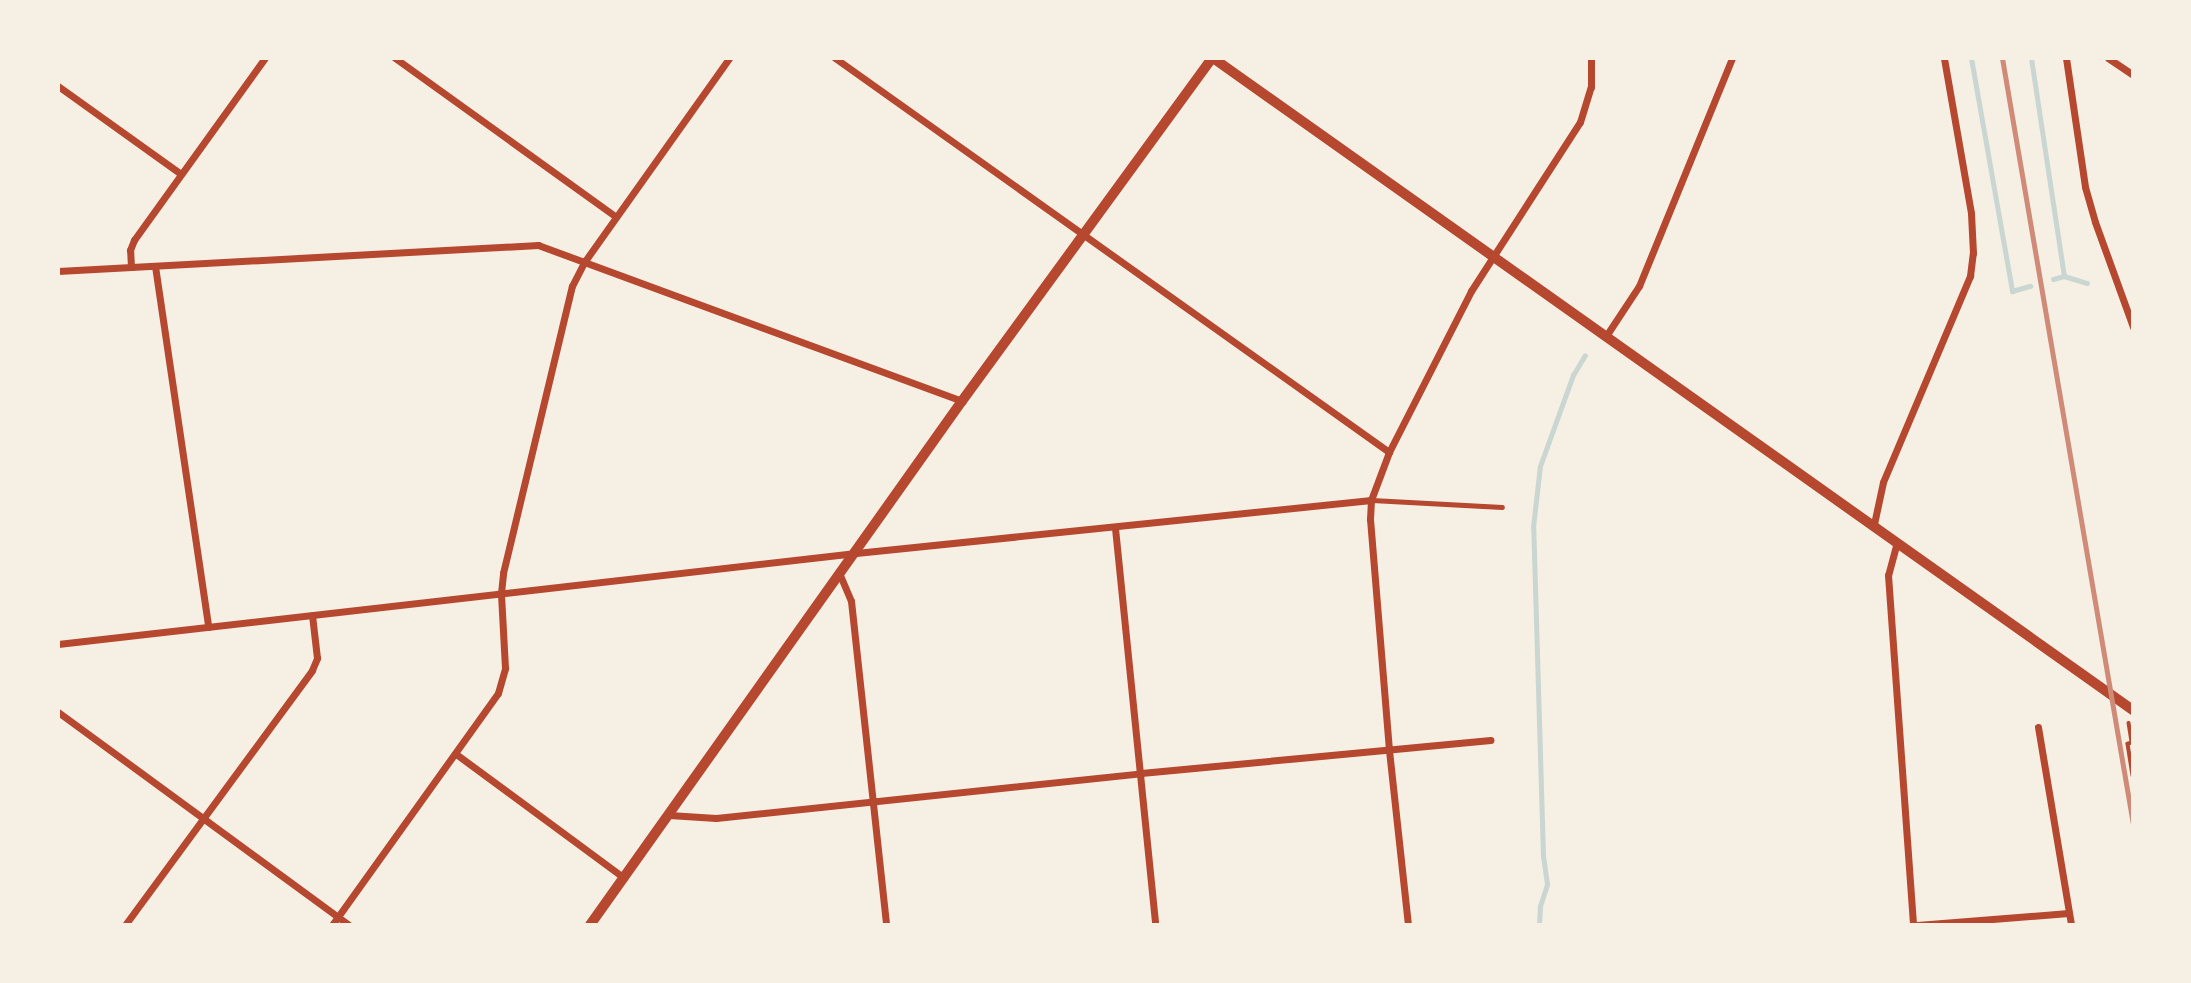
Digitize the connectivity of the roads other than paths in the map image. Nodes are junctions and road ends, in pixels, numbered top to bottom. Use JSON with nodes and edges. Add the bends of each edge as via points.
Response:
{"nodes":[{"id":1,"x":265,"y":58,"type":"edge"},
{"id":2,"x":395,"y":58,"type":"edge"},
{"id":3,"x":729,"y":58,"type":"edge"},
{"id":4,"x":835,"y":58,"type":"edge"},
{"id":5,"x":1212,"y":58,"type":"edge"},
{"id":6,"x":1591,"y":58,"type":"edge"},
{"id":7,"x":1732,"y":58,"type":"edge"},
{"id":8,"x":1944,"y":58,"type":"edge"},
{"id":9,"x":2067,"y":58,"type":"edge"},
{"id":10,"x":2108,"y":58,"type":"edge"},
{"id":11,"x":2133,"y":75,"type":"edge"},
{"id":12,"x":58,"y":86,"type":"edge"},
{"id":13,"x":181,"y":174,"type":"junction"},
{"id":14,"x":616,"y":217,"type":"junction"},
{"id":15,"x":1084,"y":236,"type":"junction"},
{"id":16,"x":1493,"y":255,"type":"junction"},
{"id":17,"x":585,"y":261,"type":"junction"},
{"id":18,"x":155,"y":266,"type":"junction"},
{"id":19,"x":131,"y":267,"type":"junction"},
{"id":20,"x":58,"y":271,"type":"edge"},
{"id":21,"x":2133,"y":327,"type":"edge"},
{"id":22,"x":1606,"y":335,"type":"junction"},
{"id":23,"x":962,"y":401,"type":"junction"},
{"id":24,"x":1389,"y":452,"type":"junction"},
{"id":25,"x":1371,"y":500,"type":"junction"},
{"id":26,"x":1502,"y":507,"type":"dead end"},
{"id":27,"x":1874,"y":524,"type":"junction"},
{"id":28,"x":1115,"y":528,"type":"junction"},
{"id":29,"x":1897,"y":542,"type":"junction"},
{"id":30,"x":856,"y":552,"type":"junction"},
{"id":31,"x":840,"y":575,"type":"junction"},
{"id":32,"x":501,"y":593,"type":"junction"},
{"id":33,"x":313,"y":615,"type":"junction"},
{"id":34,"x":208,"y":627,"type":"junction"},
{"id":35,"x":58,"y":644,"type":"edge"},
{"id":36,"x":2130,"y":708,"type":"edge"},
{"id":37,"x":58,"y":712,"type":"edge"},
{"id":38,"x":2038,"y":727,"type":"dead end"},
{"id":39,"x":1490,"y":740,"type":"dead end"},
{"id":40,"x":1389,"y":750,"type":"junction"},
{"id":41,"x":456,"y":754,"type":"junction"},
{"id":42,"x":1141,"y":772,"type":"junction"},
{"id":43,"x":875,"y":801,"type":"junction"},
{"id":44,"x":669,"y":815,"type":"junction"},
{"id":45,"x":204,"y":818,"type":"junction"},
{"id":46,"x":624,"y":878,"type":"junction"},
{"id":47,"x":2069,"y":913,"type":"junction"},
{"id":48,"x":338,"y":917,"type":"junction"},
{"id":49,"x":125,"y":925,"type":"edge"},
{"id":50,"x":332,"y":925,"type":"edge"},
{"id":51,"x":349,"y":925,"type":"edge"},
{"id":52,"x":590,"y":925,"type":"edge"},
{"id":53,"x":886,"y":925,"type":"edge"},
{"id":54,"x":1155,"y":925,"type":"edge"},
{"id":55,"x":1408,"y":925,"type":"edge"},
{"id":56,"x":1915,"y":925,"type":"edge"},
{"id":57,"x":2071,"y":925,"type":"edge"}],
"edges":[{"from":1,"to":13,"type":"street"},
{"from":2,"to":14,"type":"street"},
{"from":3,"to":14,"type":"street"},
{"from":4,"to":15,"type":"street"},
{"from":5,"to":15,"type":"street"},
{"from":5,"to":16,"type":"street"},
{"from":6,"to":16,"type":"street","via":[[1591,88],[1580,122]]},
{"from":7,"to":22,"type":"street","via":[[1639,286]]},
{"from":8,"to":27,"type":"street","via":[[1971,213],[1970,276],[1883,482]]},
{"from":9,"to":21,"type":"street","via":[[2085,187]]},
{"from":10,"to":11,"type":"street"},
{"from":12,"to":13,"type":"street"},
{"from":13,"to":19,"type":"street","via":[[134,240]]},
{"from":14,"to":17,"type":"street"},
{"from":15,"to":23,"type":"street"},
{"from":15,"to":24,"type":"street"},
{"from":16,"to":22,"type":"street"},
{"from":16,"to":24,"type":"street"},
{"from":17,"to":18,"type":"street","via":[[538,245]]},
{"from":17,"to":23,"type":"street"},
{"from":17,"to":32,"type":"street","via":[[566,307]]},
{"from":18,"to":19,"type":"street"},
{"from":18,"to":34,"type":"street"},
{"from":19,"to":20,"type":"street"},
{"from":22,"to":27,"type":"street"},
{"from":23,"to":30,"type":"street"},
{"from":24,"to":25,"type":"street"},
{"from":25,"to":26,"type":"lane"},
{"from":25,"to":28,"type":"street"},
{"from":25,"to":40,"type":"street"},
{"from":27,"to":29,"type":"street"},
{"from":28,"to":30,"type":"street"},
{"from":28,"to":42,"type":"street"},
{"from":29,"to":36,"type":"street"},
{"from":29,"to":56,"type":"street","via":[[1888,575]]},
{"from":30,"to":31,"type":"street"},
{"from":30,"to":32,"type":"street"},
{"from":31,"to":43,"type":"street","via":[[851,601]]},
{"from":31,"to":44,"type":"street"},
{"from":32,"to":33,"type":"street"},
{"from":32,"to":41,"type":"street","via":[[503,682]]},
{"from":33,"to":34,"type":"street"},
{"from":33,"to":45,"type":"street","via":[[317,658],[312,670]]},
{"from":34,"to":35,"type":"street"},
{"from":37,"to":45,"type":"street"},
{"from":38,"to":47,"type":"street"},
{"from":39,"to":40,"type":"street"},
{"from":40,"to":42,"type":"street"},
{"from":40,"to":55,"type":"street"},
{"from":41,"to":46,"type":"street"},
{"from":41,"to":48,"type":"street"},
{"from":42,"to":43,"type":"street"},
{"from":42,"to":54,"type":"street"},
{"from":43,"to":44,"type":"street","via":[[716,818]]},
{"from":43,"to":53,"type":"street"},
{"from":44,"to":46,"type":"street"},
{"from":45,"to":48,"type":"street"},
{"from":45,"to":49,"type":"street"},
{"from":46,"to":52,"type":"street"},
{"from":47,"to":56,"type":"street"},
{"from":47,"to":57,"type":"street"},
{"from":48,"to":50,"type":"street"},
{"from":48,"to":51,"type":"street"}]}
